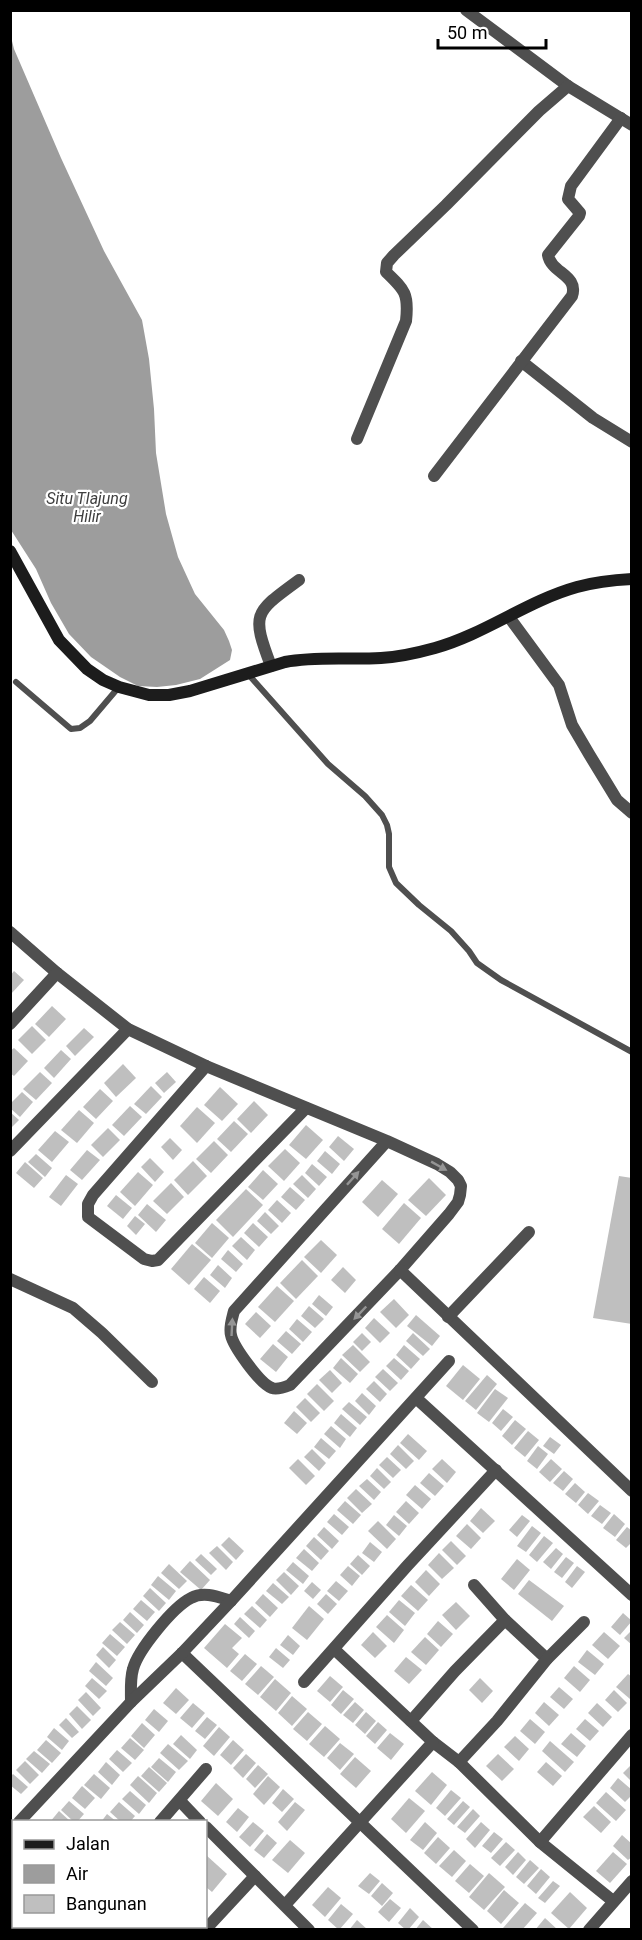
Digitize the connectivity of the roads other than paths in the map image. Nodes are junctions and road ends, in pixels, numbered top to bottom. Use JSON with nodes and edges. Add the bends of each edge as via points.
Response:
{"nodes":[{"id":1,"x":466,"y":10,"type":"edge"},
{"id":2,"x":568,"y":86,"type":"junction"},
{"id":3,"x":626,"y":122,"type":"edge"},
{"id":4,"x":521,"y":361,"type":"junction"},
{"id":5,"x":357,"y":439,"type":"dead end"},
{"id":6,"x":632,"y":442,"type":"edge"},
{"id":7,"x":434,"y":476,"type":"dead end"},
{"id":8,"x":10,"y":551,"type":"edge"},
{"id":9,"x":632,"y":579,"type":"edge"},
{"id":10,"x":299,"y":580,"type":"dead end"},
{"id":11,"x":509,"y":617,"type":"junction"},
{"id":12,"x":272,"y":666,"type":"junction"},
{"id":13,"x":248,"y":674,"type":"junction"},
{"id":14,"x":16,"y":682,"type":"dead end"},
{"id":15,"x":119,"y":687,"type":"junction"},
{"id":16,"x":632,"y":813,"type":"edge"},
{"id":17,"x":10,"y":932,"type":"edge"},
{"id":18,"x":57,"y":973,"type":"junction"},
{"id":19,"x":10,"y":1024,"type":"edge"},
{"id":20,"x":129,"y":1029,"type":"junction"},
{"id":21,"x":632,"y":1052,"type":"edge"},
{"id":22,"x":206,"y":1066,"type":"junction"},
{"id":23,"x":306,"y":1108,"type":"junction"},
{"id":24,"x":387,"y":1141,"type":"junction"},
{"id":25,"x":10,"y":1151,"type":"edge"},
{"id":26,"x":529,"y":1232,"type":"dead end"},
{"id":27,"x":400,"y":1270,"type":"junction"},
{"id":28,"x":10,"y":1279,"type":"edge"},
{"id":29,"x":448,"y":1317,"type":"junction"},
{"id":30,"x":449,"y":1361,"type":"dead end"},
{"id":31,"x":152,"y":1382,"type":"dead end"},
{"id":32,"x":416,"y":1398,"type":"junction"},
{"id":33,"x":496,"y":1470,"type":"junction"},
{"id":34,"x":632,"y":1491,"type":"edge"},
{"id":35,"x":474,"y":1585,"type":"dead end"},
{"id":36,"x":632,"y":1595,"type":"edge"},
{"id":37,"x":231,"y":1601,"type":"junction"},
{"id":38,"x":505,"y":1620,"type":"junction"},
{"id":39,"x":584,"y":1622,"type":"dead end"},
{"id":40,"x":334,"y":1649,"type":"junction"},
{"id":41,"x":182,"y":1653,"type":"junction"},
{"id":42,"x":547,"y":1659,"type":"junction"},
{"id":43,"x":304,"y":1682,"type":"dead end"},
{"id":44,"x":130,"y":1702,"type":"junction"},
{"id":45,"x":411,"y":1721,"type":"junction"},
{"id":46,"x":632,"y":1735,"type":"edge"},
{"id":47,"x":433,"y":1742,"type":"junction"},
{"id":48,"x":459,"y":1762,"type":"junction"},
{"id":49,"x":206,"y":1769,"type":"dead end"},
{"id":50,"x":180,"y":1801,"type":"junction"},
{"id":51,"x":20,"y":1820,"type":"edge"},
{"id":52,"x":161,"y":1820,"type":"edge"},
{"id":53,"x":199,"y":1820,"type":"edge"},
{"id":54,"x":362,"y":1822,"type":"junction"},
{"id":55,"x":207,"y":1828,"type":"edge"},
{"id":56,"x":540,"y":1842,"type":"junction"},
{"id":57,"x":255,"y":1876,"type":"junction"},
{"id":58,"x":632,"y":1881,"type":"edge"},
{"id":59,"x":613,"y":1901,"type":"junction"},
{"id":60,"x":285,"y":1905,"type":"junction"},
{"id":61,"x":207,"y":1928,"type":"edge"},
{"id":62,"x":309,"y":1929,"type":"edge"},
{"id":63,"x":473,"y":1929,"type":"edge"},
{"id":64,"x":589,"y":1929,"type":"edge"}],
"edges":[{"from":1,"to":2,"type":"street"},
{"from":2,"to":3,"type":"street"},
{"from":2,"to":5,"type":"street","via":[[538,111],[387,263],[386,272],[404,291],[408,305],[406,321]]},
{"from":3,"to":4,"type":"street","via":[[571,186],[568,199],[579,216],[548,255],[573,285],[572,296]]},
{"from":4,"to":6,"type":"street","via":[[593,418]]},
{"from":4,"to":7,"type":"street"},
{"from":8,"to":15,"type":"street","via":[[59,640],[87,669]]},
{"from":9,"to":11,"type":"street","via":[[578,586]]},
{"from":10,"to":12,"type":"street","via":[[259,616],[260,635]]},
{"from":11,"to":12,"type":"street","via":[[457,640],[403,655],[313,658]]},
{"from":11,"to":16,"type":"street","via":[[559,684],[572,725],[617,800]]},
{"from":12,"to":13,"type":"street"},
{"from":13,"to":15,"type":"street","via":[[169,695],[149,695]]},
{"from":13,"to":21,"type":"lane","via":[[328,764],[382,815],[389,834],[389,867],[396,883],[418,905],[451,931],[477,963],[501,980]]},
{"from":14,"to":15,"type":"lane","via":[[70,729],[90,721]]},
{"from":17,"to":18,"type":"street"},
{"from":18,"to":19,"type":"street"},
{"from":18,"to":20,"type":"street"},
{"from":20,"to":22,"type":"street"},
{"from":20,"to":25,"type":"street"},
{"from":22,"to":23,"type":"street"},
{"from":22,"to":23,"type":"street","via":[[88,1204],[88,1217],[144,1259],[158,1260]]},
{"from":23,"to":24,"type":"street"},
{"from":24,"to":27,"type":"street","one_way":true,"via":[[437,1164],[461,1186],[458,1202]]},
{"from":27,"to":24,"type":"street","one_way":true,"via":[[290,1385],[272,1388],[262,1380],[231,1337],[234,1311]]},
{"from":26,"to":29,"type":"street"},
{"from":27,"to":29,"type":"street"},
{"from":28,"to":31,"type":"street","via":[[72,1308]]},
{"from":29,"to":34,"type":"street"},
{"from":30,"to":32,"type":"street"},
{"from":32,"to":33,"type":"street"},
{"from":32,"to":37,"type":"street"},
{"from":33,"to":36,"type":"street"},
{"from":33,"to":40,"type":"street"},
{"from":35,"to":38,"type":"street"},
{"from":37,"to":41,"type":"street"},
{"from":37,"to":44,"type":"street","via":[[211,1594],[192,1597],[178,1607],[136,1660]]},
{"from":38,"to":42,"type":"street"},
{"from":38,"to":45,"type":"street"},
{"from":39,"to":42,"type":"street"},
{"from":40,"to":43,"type":"street"},
{"from":40,"to":45,"type":"street"},
{"from":41,"to":44,"type":"street"},
{"from":41,"to":54,"type":"street"},
{"from":42,"to":48,"type":"street"},
{"from":44,"to":51,"type":"street"},
{"from":45,"to":47,"type":"street"},
{"from":46,"to":56,"type":"street"},
{"from":47,"to":48,"type":"street"},
{"from":47,"to":54,"type":"street"},
{"from":48,"to":56,"type":"street"},
{"from":49,"to":50,"type":"street"},
{"from":50,"to":52,"type":"street"},
{"from":50,"to":53,"type":"street"},
{"from":54,"to":60,"type":"street"},
{"from":54,"to":63,"type":"street"},
{"from":55,"to":57,"type":"street"},
{"from":56,"to":59,"type":"street"},
{"from":57,"to":60,"type":"street"},
{"from":57,"to":61,"type":"street"},
{"from":58,"to":59,"type":"street"},
{"from":59,"to":64,"type":"street"},
{"from":60,"to":62,"type":"street"}]}
